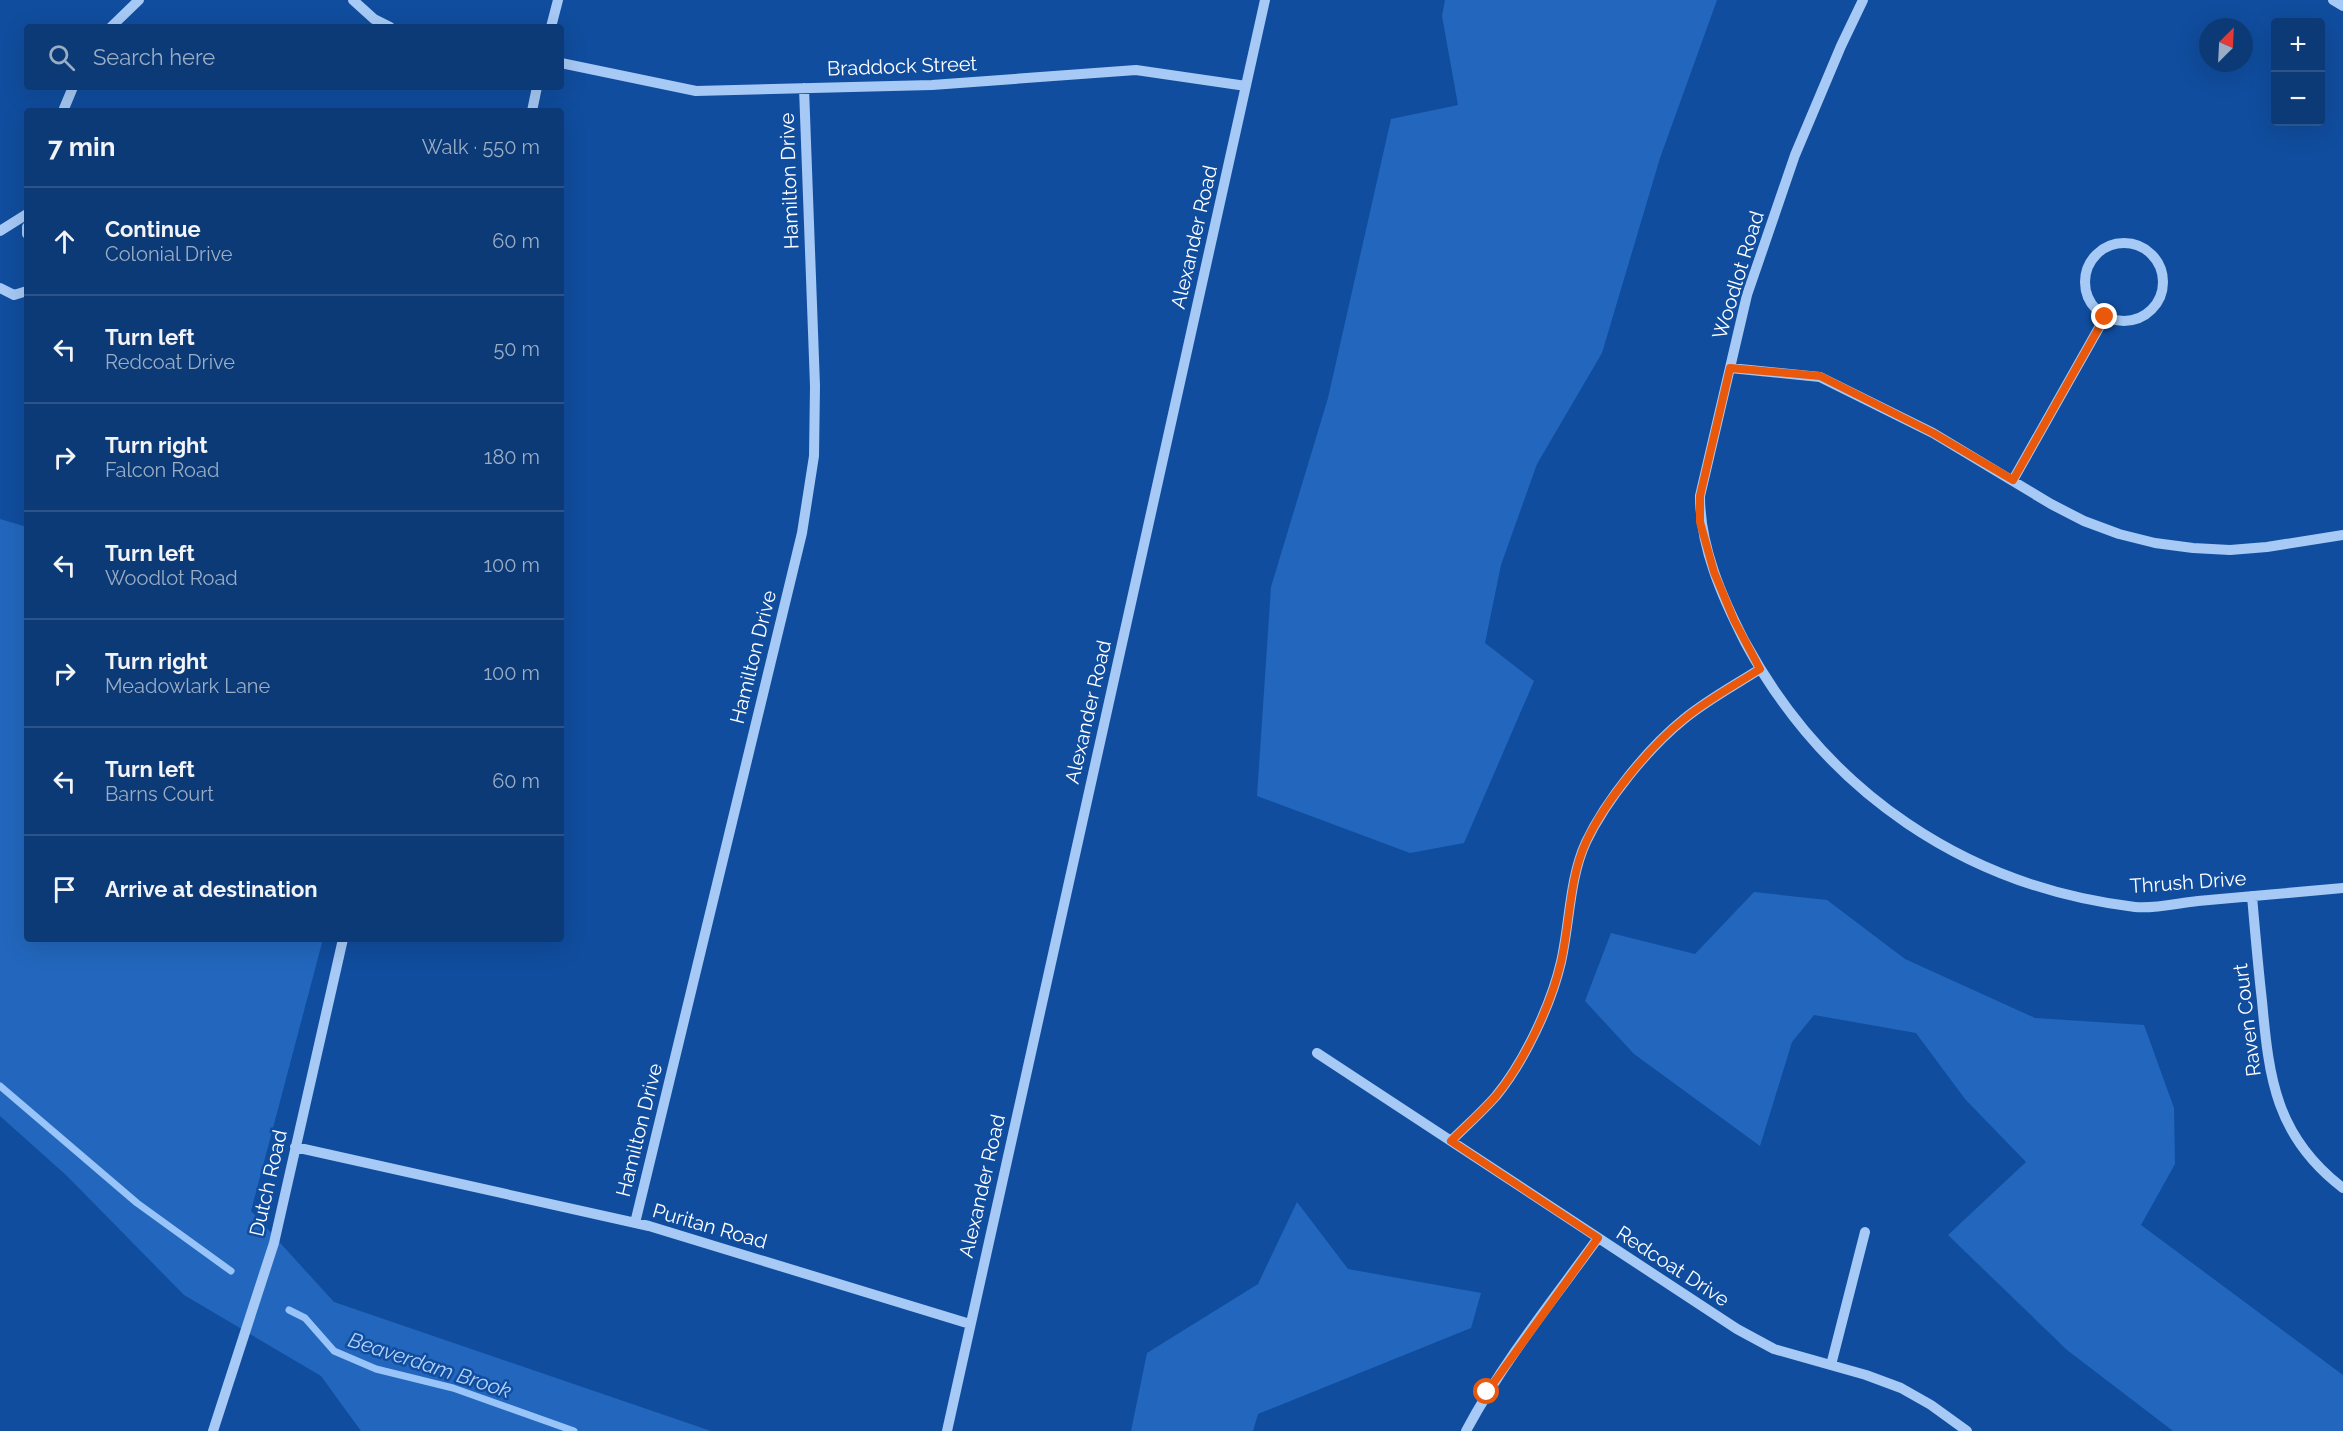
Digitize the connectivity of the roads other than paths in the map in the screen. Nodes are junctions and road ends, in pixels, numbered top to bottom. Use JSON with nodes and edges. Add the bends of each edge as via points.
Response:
{"nodes":[{"id":1,"x":140,"y":0,"type":"edge"},
{"id":2,"x":353,"y":0,"type":"edge"},
{"id":3,"x":558,"y":0,"type":"edge"},
{"id":4,"x":1265,"y":0,"type":"edge"},
{"id":5,"x":1863,"y":0,"type":"edge"},
{"id":6,"x":2333,"y":0,"type":"edge"},
{"id":7,"x":2343,"y":6,"type":"edge"},
{"id":8,"x":114,"y":24,"type":"edge"},
{"id":9,"x":384,"y":24,"type":"edge"},
{"id":10,"x":552,"y":24,"type":"edge"},
{"id":11,"x":564,"y":64,"type":"edge"},
{"id":12,"x":1246,"y":86,"type":"junction"},
{"id":13,"x":804,"y":88,"type":"junction"},
{"id":14,"x":72,"y":90,"type":"edge"},
{"id":15,"x":536,"y":90,"type":"edge"},
{"id":16,"x":64,"y":108,"type":"edge"},
{"id":17,"x":533,"y":108,"type":"edge"},
{"id":18,"x":24,"y":216,"type":"edge"},
{"id":19,"x":0,"y":231,"type":"edge"},
{"id":20,"x":0,"y":288,"type":"edge"},
{"id":21,"x":24,"y":292,"type":"edge"},
{"id":22,"x":2105,"y":317,"type":"junction"},
{"id":23,"x":1730,"y":368,"type":"junction"},
{"id":24,"x":2013,"y":480,"type":"junction"},
{"id":25,"x":2343,"y":536,"type":"edge"},
{"id":26,"x":1760,"y":669,"type":"junction"},
{"id":27,"x":2343,"y":888,"type":"edge"},
{"id":28,"x":2252,"y":896,"type":"junction"},
{"id":29,"x":342,"y":942,"type":"edge"},
{"id":30,"x":1317,"y":1053,"type":"dead end"},
{"id":31,"x":1451,"y":1141,"type":"junction"},
{"id":32,"x":295,"y":1147,"type":"junction"},
{"id":33,"x":2343,"y":1188,"type":"edge"},
{"id":34,"x":635,"y":1223,"type":"junction"},
{"id":35,"x":1865,"y":1232,"type":"dead end"},
{"id":36,"x":1598,"y":1238,"type":"junction"},
{"id":37,"x":970,"y":1324,"type":"junction"},
{"id":38,"x":1831,"y":1365,"type":"junction"},
{"id":39,"x":213,"y":1431,"type":"edge"},
{"id":40,"x":947,"y":1431,"type":"edge"},
{"id":41,"x":1466,"y":1431,"type":"edge"},
{"id":42,"x":1967,"y":1431,"type":"edge"}],
"edges":[{"from":1,"to":8,"type":"street"},
{"from":2,"to":9,"type":"street"},
{"from":3,"to":10,"type":"street"},
{"from":4,"to":12,"type":"street","name":"Alexander Road"},
{"from":5,"to":23,"type":"street","name":"Woodlot Road","via":[[1795,155],[1747,295]]},
{"from":6,"to":7,"type":"street"},
{"from":11,"to":13,"type":"street","name":"Braddock Street","via":[[696,91]]},
{"from":12,"to":13,"type":"street","name":"Braddock Street","via":[[1137,70],[932,85]]},
{"from":12,"to":37,"type":"street","name":"Alexander Road"},
{"from":13,"to":34,"type":"street","name":"Hamilton Drive","via":[[814,456],[802,534]]},
{"from":14,"to":16,"type":"street"},
{"from":15,"to":17,"type":"street"},
{"from":18,"to":19,"type":"street"},
{"from":20,"to":21,"type":"street","via":[[14,295]]},
{"from":22,"to":22,"type":"street","via":[[2128,321],[2140,318],[2160,298],[2163,286],[2158,262],[2140,246],[2116,243],[2101,250],[2089,264],[2084,282],[2086,294]]},
{"from":22,"to":24,"type":"street"},
{"from":23,"to":24,"type":"street","via":[[1820,376],[1933,433]]},
{"from":23,"to":26,"type":"street","name":"Woodlot Road","via":[[1700,496],[1700,522],[1714,572]]},
{"from":24,"to":25,"type":"street","via":[[2084,521],[2156,543],[2230,550]]},
{"from":26,"to":28,"type":"street","name":"Thrush Drive","via":[[1807,734],[1857,786],[1907,824],[1989,869],[2088,900],[2138,907]]},
{"from":26,"to":31,"type":"street","via":[[1684,719],[1606,805],[1585,844],[1561,963],[1546,1008],[1525,1051],[1496,1095]]},
{"from":27,"to":28,"type":"street","name":"Thrush Drive"},
{"from":28,"to":33,"type":"street","name":"Raven Court","via":[[2267,1056],[2276,1097],[2306,1151]]},
{"from":29,"to":32,"type":"street","name":"Dutch Road"},
{"from":30,"to":31,"type":"street","name":"Redcoat Drive"},
{"from":31,"to":36,"type":"street","name":"Redcoat Drive"},
{"from":32,"to":34,"type":"street","name":"Puritan Road"},
{"from":32,"to":39,"type":"street","name":"Dutch Road","via":[[273,1243]]},
{"from":34,"to":37,"type":"street","name":"Puritan Road"},
{"from":35,"to":38,"type":"street"},
{"from":36,"to":38,"type":"street","name":"Redcoat Drive","via":[[1737,1329],[1774,1349]]},
{"from":36,"to":41,"type":"street","via":[[1487,1392]]},
{"from":37,"to":40,"type":"street","name":"Alexander Road"},
{"from":38,"to":42,"type":"street","name":"Redcoat Drive","via":[[1901,1388]]}]}
